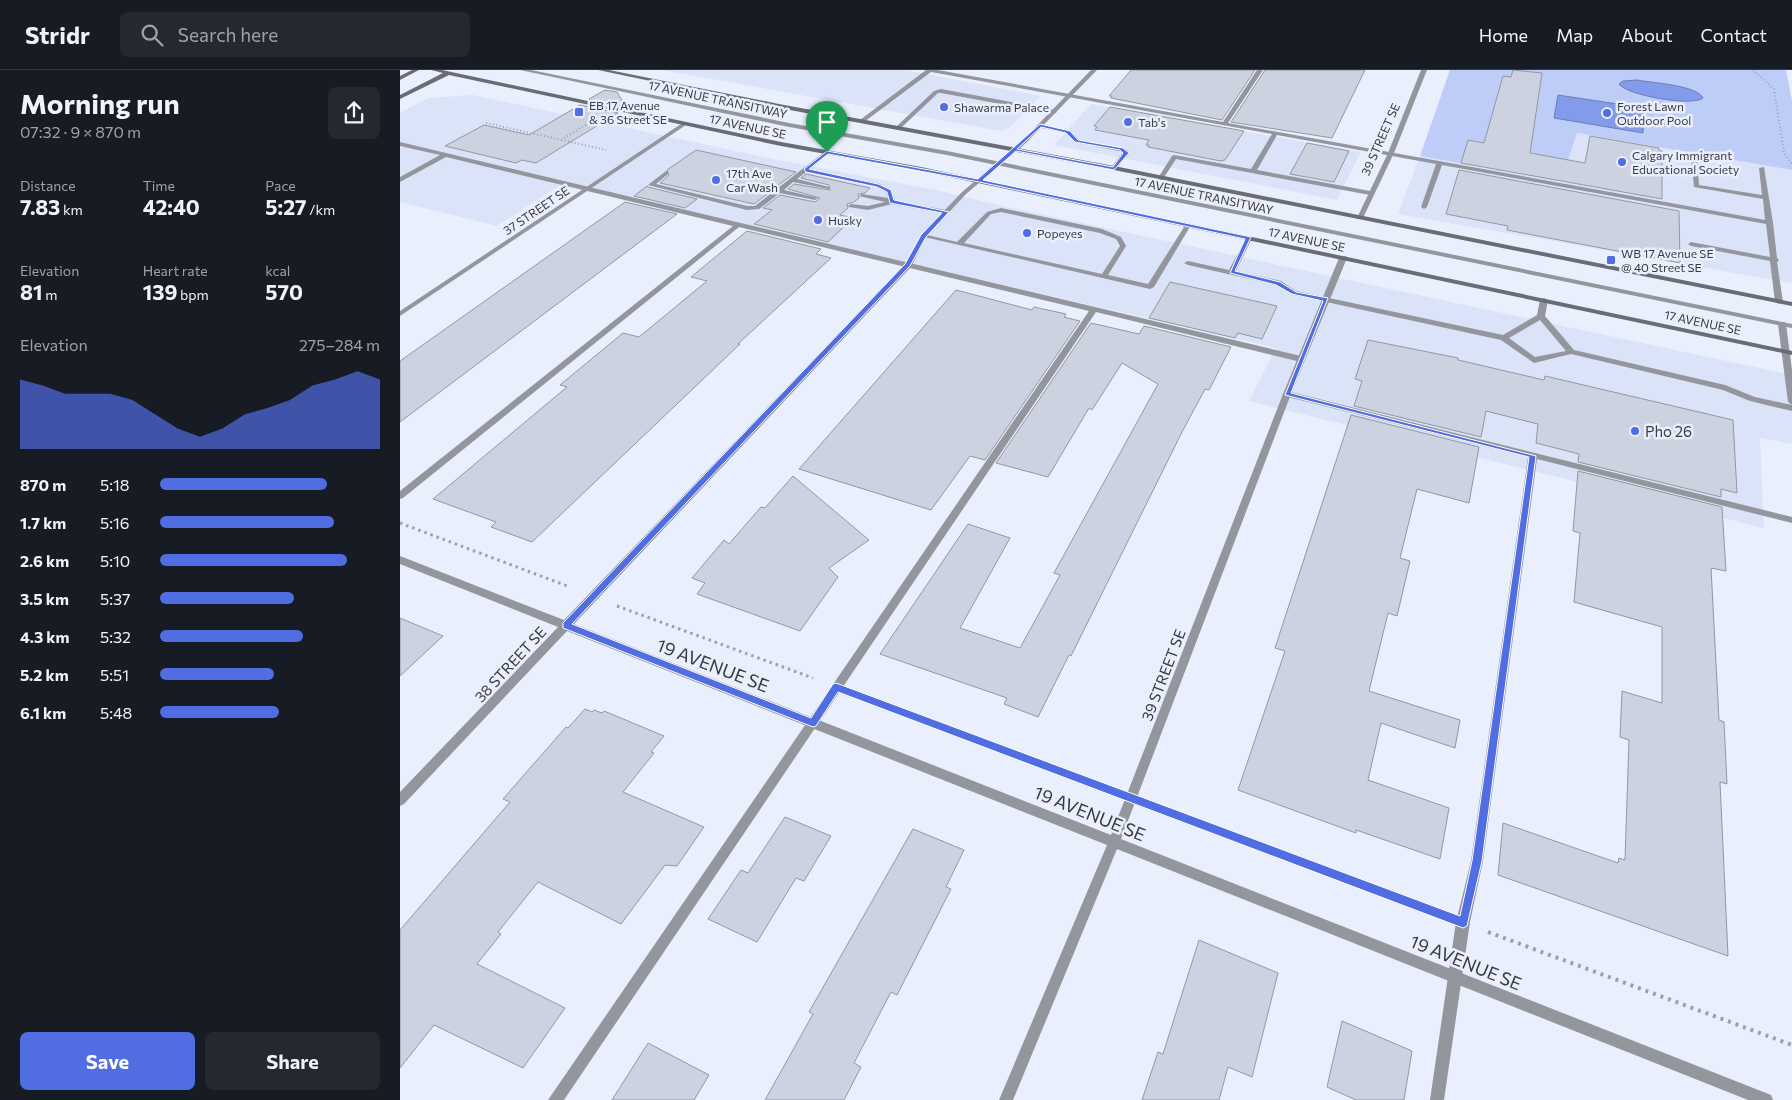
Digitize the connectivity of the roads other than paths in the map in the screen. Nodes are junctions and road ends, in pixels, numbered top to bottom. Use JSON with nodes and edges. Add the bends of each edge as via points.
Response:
{"nodes":[{"id":1,"x":416,"y":70,"type":"edge"},
{"id":2,"x":434,"y":70,"type":"edge"},
{"id":3,"x":523,"y":70,"type":"edge"},
{"id":4,"x":601,"y":70,"type":"edge"},
{"id":5,"x":929,"y":70,"type":"edge"},
{"id":6,"x":1094,"y":70,"type":"edge"},
{"id":7,"x":1260,"y":70,"type":"edge"},
{"id":8,"x":1424,"y":70,"type":"edge"},
{"id":9,"x":451,"y":71,"type":"edge"},
{"id":10,"x":400,"y":78,"type":"edge"},
{"id":11,"x":1070,"y":95,"type":"junction"},
{"id":12,"x":400,"y":97,"type":"edge"},
{"id":13,"x":1054,"y":112,"type":"junction"},
{"id":14,"x":862,"y":121,"type":"junction"},
{"id":15,"x":1225,"y":123,"type":"junction"},
{"id":16,"x":684,"y":124,"type":"junction"},
{"id":17,"x":1040,"y":126,"type":"junction"},
{"id":18,"x":899,"y":127,"type":"junction"},
{"id":19,"x":1276,"y":132,"type":"junction"},
{"id":20,"x":400,"y":144,"type":"edge"},
{"id":21,"x":1015,"y":150,"type":"junction"},
{"id":22,"x":827,"y":152,"type":"junction"},
{"id":23,"x":1391,"y":153,"type":"junction"},
{"id":24,"x":445,"y":155,"type":"junction"},
{"id":25,"x":1694,"y":158,"type":"dead end"},
{"id":26,"x":1440,"y":162,"type":"junction"},
{"id":27,"x":998,"y":164,"type":"junction"},
{"id":28,"x":1114,"y":168,"type":"junction"},
{"id":29,"x":1762,"y":168,"type":"dead end"},
{"id":30,"x":806,"y":170,"type":"junction"},
{"id":31,"x":1254,"y":172,"type":"junction"},
{"id":32,"x":666,"y":173,"type":"dead end"},
{"id":33,"x":1161,"y":178,"type":"junction"},
{"id":34,"x":400,"y":180,"type":"edge"},
{"id":35,"x":793,"y":180,"type":"junction"},
{"id":36,"x":979,"y":181,"type":"junction"},
{"id":37,"x":752,"y":185,"type":"dead end"},
{"id":38,"x":588,"y":188,"type":"junction"},
{"id":39,"x":827,"y":188,"type":"dead end"},
{"id":40,"x":780,"y":191,"type":"junction"},
{"id":41,"x":1370,"y":193,"type":"junction"},
{"id":42,"x":862,"y":196,"type":"dead end"},
{"id":43,"x":815,"y":198,"type":"dead end"},
{"id":44,"x":1766,"y":198,"type":"junction"},
{"id":45,"x":892,"y":202,"type":"junction"},
{"id":46,"x":851,"y":206,"type":"dead end"},
{"id":47,"x":1424,"y":207,"type":"dead end"},
{"id":48,"x":946,"y":212,"type":"junction"},
{"id":49,"x":1360,"y":218,"type":"junction"},
{"id":50,"x":1770,"y":223,"type":"junction"},
{"id":51,"x":739,"y":224,"type":"junction"},
{"id":52,"x":1188,"y":225,"type":"junction"},
{"id":53,"x":923,"y":236,"type":"junction"},
{"id":54,"x":1249,"y":238,"type":"junction"},
{"id":55,"x":959,"y":244,"type":"junction"},
{"id":56,"x":1691,"y":244,"type":"dead end"},
{"id":57,"x":1343,"y":258,"type":"junction"},
{"id":58,"x":1775,"y":260,"type":"junction"},
{"id":59,"x":1188,"y":263,"type":"dead end"},
{"id":60,"x":908,"y":265,"type":"junction"},
{"id":61,"x":1232,"y":272,"type":"junction"},
{"id":62,"x":1104,"y":276,"type":"junction"},
{"id":63,"x":1326,"y":300,"type":"junction"},
{"id":64,"x":1544,"y":300,"type":"junction"},
{"id":65,"x":1779,"y":302,"type":"junction"},
{"id":66,"x":1792,"y":304,"type":"edge"},
{"id":67,"x":1094,"y":309,"type":"junction"},
{"id":68,"x":400,"y":314,"type":"edge"},
{"id":69,"x":1541,"y":316,"type":"junction"},
{"id":70,"x":1782,"y":324,"type":"junction"},
{"id":71,"x":1792,"y":326,"type":"edge"},
{"id":72,"x":1504,"y":338,"type":"junction"},
{"id":73,"x":1571,"y":352,"type":"junction"},
{"id":74,"x":1788,"y":352,"type":"edge"},
{"id":75,"x":1301,"y":359,"type":"junction"},
{"id":76,"x":1287,"y":394,"type":"junction"},
{"id":77,"x":1792,"y":402,"type":"edge"},
{"id":78,"x":1792,"y":408,"type":"edge"},
{"id":79,"x":1533,"y":456,"type":"junction"},
{"id":80,"x":400,"y":496,"type":"edge"},
{"id":81,"x":1792,"y":520,"type":"edge"},
{"id":82,"x":400,"y":560,"type":"edge"},
{"id":83,"x":566,"y":625,"type":"junction"},
{"id":84,"x":813,"y":723,"type":"junction"},
{"id":85,"x":400,"y":800,"type":"edge"},
{"id":86,"x":1114,"y":842,"type":"junction"},
{"id":87,"x":1455,"y":977,"type":"junction"},
{"id":88,"x":555,"y":1100,"type":"edge"},
{"id":89,"x":1006,"y":1100,"type":"edge"},
{"id":90,"x":1437,"y":1100,"type":"edge"},
{"id":91,"x":1766,"y":1100,"type":"edge"}],
"edges":[{"from":1,"to":10,"type":"main road"},
{"from":2,"to":9,"type":"main road","name":"17 AVENUE SE"},
{"from":3,"to":27,"type":"street","name":"17 AVENUE TRANSITWAY","via":[[788,125]]},
{"from":4,"to":14,"type":"main road","name":"17 AVENUE SE"},
{"from":5,"to":11,"type":"street"},
{"from":5,"to":14,"type":"street"},
{"from":6,"to":11,"type":"street","name":"38 STREET SE"},
{"from":7,"to":15,"type":"street"},
{"from":8,"to":23,"type":"street","name":"39 STREET SE"},
{"from":9,"to":12,"type":"main road"},
{"from":9,"to":16,"type":"main road","name":"17 AVENUE SE"},
{"from":11,"to":13,"type":"street","name":"38 STREET SE"},
{"from":11,"to":15,"type":"street"},
{"from":13,"to":17,"type":"street","name":"38 STREET SE"},
{"from":13,"to":18,"type":"street","via":[[941,91]]},
{"from":14,"to":18,"type":"main road","name":"17 AVENUE SE"},
{"from":15,"to":19,"type":"street"},
{"from":16,"to":22,"type":"main road","name":"17 AVENUE SE"},
{"from":16,"to":38,"type":"street","name":"37 STREET SE"},
{"from":17,"to":21,"type":"street","name":"38 STREET SE"},
{"from":17,"to":28,"type":"street","via":[[1068,132],[1077,141],[1122,149],[1126,153]]},
{"from":18,"to":21,"type":"main road","name":"17 AVENUE SE"},
{"from":19,"to":23,"type":"street"},
{"from":19,"to":31,"type":"street"},
{"from":20,"to":24,"type":"street"},
{"from":21,"to":27,"type":"street","name":"38 STREET SE"},
{"from":21,"to":28,"type":"main road","name":"17 AVENUE SE"},
{"from":22,"to":30,"type":"street"},
{"from":22,"to":36,"type":"main road","name":"17 AVENUE SE"},
{"from":23,"to":26,"type":"street"},
{"from":23,"to":41,"type":"street","name":"39 STREET SE"},
{"from":24,"to":34,"type":"street"},
{"from":24,"to":38,"type":"street"},
{"from":25,"to":44,"type":"street","via":[[1696,186]]},
{"from":26,"to":47,"type":"street"},
{"from":26,"to":50,"type":"street"},
{"from":27,"to":36,"type":"street","name":"38 STREET SE"},
{"from":27,"to":70,"type":"street","name":"17 AVENUE TRANSITWAY"},
{"from":28,"to":33,"type":"main road","name":"17 AVENUE SE"},
{"from":29,"to":44,"type":"street"},
{"from":30,"to":35,"type":"street"},
{"from":30,"to":45,"type":"street","via":[[878,185],[890,191]]},
{"from":31,"to":33,"type":"street","via":[[1174,157]]},
{"from":31,"to":41,"type":"street"},
{"from":32,"to":40,"type":"street","via":[[651,185],[747,208],[757,208]]},
{"from":33,"to":49,"type":"main road","name":"17 AVENUE SE"},
{"from":35,"to":39,"type":"street"},
{"from":35,"to":40,"type":"street"},
{"from":36,"to":48,"type":"street","name":"38 STREET SE"},
{"from":36,"to":52,"type":"main road","name":"17 AVENUE SE"},
{"from":37,"to":40,"type":"street"},
{"from":38,"to":51,"type":"street"},
{"from":38,"to":68,"type":"street","name":"37 STREET SE"},
{"from":40,"to":43,"type":"street"},
{"from":41,"to":49,"type":"street","name":"39 STREET SE"},
{"from":42,"to":45,"type":"street"},
{"from":44,"to":50,"type":"street"},
{"from":45,"to":46,"type":"street","via":[[868,208]]},
{"from":45,"to":48,"type":"street"},
{"from":48,"to":53,"type":"street","name":"38 STREET SE"},
{"from":49,"to":65,"type":"main road","name":"17 AVENUE SE"},
{"from":50,"to":58,"type":"street"},
{"from":51,"to":60,"type":"street"},
{"from":51,"to":80,"type":"street"},
{"from":52,"to":54,"type":"main road","name":"17 AVENUE SE"},
{"from":52,"to":62,"type":"street","via":[[1150,286]]},
{"from":53,"to":55,"type":"street"},
{"from":53,"to":60,"type":"street","name":"38 STREET SE"},
{"from":54,"to":57,"type":"main road","name":"17 AVENUE SE"},
{"from":54,"to":61,"type":"street"},
{"from":55,"to":62,"type":"street"},
{"from":55,"to":62,"type":"street","via":[[989,213],[1001,210],[1102,231],[1119,238],[1123,246]]},
{"from":56,"to":58,"type":"street"},
{"from":57,"to":63,"type":"street","name":"39 STREET SE"},
{"from":57,"to":64,"type":"main road","name":"17 AVENUE SE"},
{"from":58,"to":65,"type":"street"},
{"from":59,"to":61,"type":"street"},
{"from":60,"to":67,"type":"street"},
{"from":60,"to":83,"type":"street","name":"38 STREET SE"},
{"from":61,"to":63,"type":"street","via":[[1278,283],[1294,293]]},
{"from":63,"to":72,"type":"street"},
{"from":63,"to":75,"type":"street","name":"39 STREET SE"},
{"from":64,"to":69,"type":"street"},
{"from":64,"to":74,"type":"main road","name":"17 AVENUE SE"},
{"from":65,"to":66,"type":"main road","name":"17 AVENUE SE"},
{"from":67,"to":75,"type":"street"},
{"from":67,"to":84,"type":"street"},
{"from":69,"to":72,"type":"street"},
{"from":69,"to":73,"type":"street"},
{"from":70,"to":71,"type":"street","name":"17 AVENUE TRANSITWAY"},
{"from":70,"to":74,"type":"street"},
{"from":72,"to":73,"type":"street","via":[[1534,360]]},
{"from":73,"to":78,"type":"street","via":[[1725,388],[1753,399]]},
{"from":74,"to":77,"type":"street"},
{"from":75,"to":76,"type":"street","name":"39 STREET SE"},
{"from":76,"to":79,"type":"street"},
{"from":76,"to":86,"type":"street","name":"39 STREET SE"},
{"from":79,"to":81,"type":"street"},
{"from":79,"to":87,"type":"street","via":[[1477,861]]},
{"from":82,"to":83,"type":"street","name":"19 AVENUE SE"},
{"from":83,"to":84,"type":"street","name":"19 AVENUE SE"},
{"from":83,"to":85,"type":"street","name":"38 STREET SE"},
{"from":84,"to":86,"type":"street","name":"19 AVENUE SE"},
{"from":84,"to":88,"type":"street"},
{"from":86,"to":87,"type":"street","name":"19 AVENUE SE"},
{"from":86,"to":89,"type":"street","name":"39 STREET SE"},
{"from":87,"to":90,"type":"street"},
{"from":87,"to":91,"type":"street","name":"19 AVENUE SE"}]}
